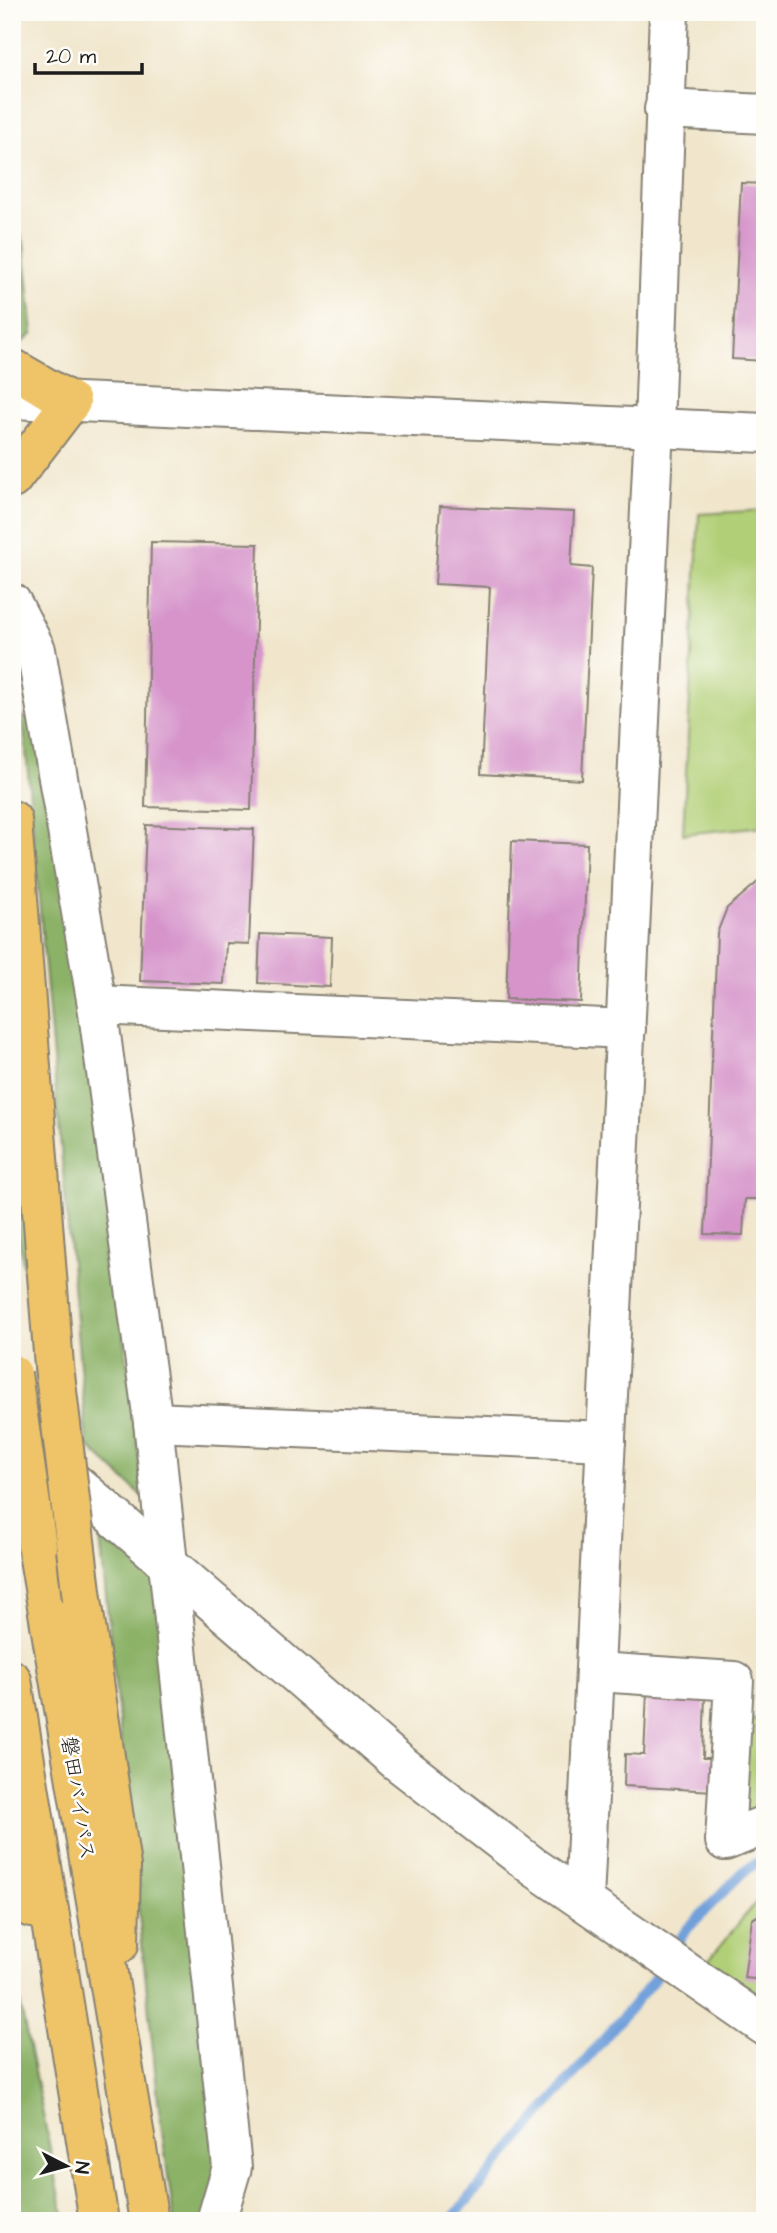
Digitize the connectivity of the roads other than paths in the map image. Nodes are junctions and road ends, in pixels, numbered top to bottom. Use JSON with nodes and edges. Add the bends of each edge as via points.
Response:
{"nodes":[{"id":1,"x":669,"y":12,"type":"edge"},
{"id":2,"x":664,"y":109,"type":"junction"},
{"id":3,"x":765,"y":114,"type":"edge"},
{"id":4,"x":12,"y":368,"type":"edge"},
{"id":5,"x":12,"y":400,"type":"edge"},
{"id":6,"x":71,"y":402,"type":"junction"},
{"id":7,"x":654,"y":426,"type":"junction"},
{"id":8,"x":765,"y":433,"type":"edge"},
{"id":9,"x":12,"y":479,"type":"edge"},
{"id":10,"x":12,"y":603,"type":"edge"},
{"id":11,"x":12,"y":820,"type":"edge"},
{"id":12,"x":97,"y":1004,"type":"junction"},
{"id":13,"x":626,"y":1029,"type":"junction"},
{"id":14,"x":12,"y":1374,"type":"edge"},
{"id":15,"x":153,"y":1422,"type":"junction"},
{"id":16,"x":12,"y":1429,"type":"edge"},
{"id":17,"x":606,"y":1441,"type":"junction"},
{"id":18,"x":166,"y":1560,"type":"junction"},
{"id":19,"x":597,"y":1672,"type":"junction"},
{"id":20,"x":12,"y":1680,"type":"edge"},
{"id":21,"x":765,"y":1825,"type":"edge"},
{"id":22,"x":12,"y":1852,"type":"edge"},
{"id":23,"x":584,"y":1901,"type":"junction"},
{"id":24,"x":68,"y":2020,"type":"junction"},
{"id":25,"x":765,"y":2026,"type":"edge"},
{"id":26,"x":117,"y":2036,"type":"junction"},
{"id":27,"x":148,"y":2215,"type":"edge"},
{"id":28,"x":99,"y":2220,"type":"edge"},
{"id":29,"x":216,"y":2221,"type":"edge"}],
"edges":[{"from":1,"to":2,"type":"street"},
{"from":2,"to":3,"type":"street"},
{"from":2,"to":7,"type":"street"},
{"from":4,"to":6,"type":"highway"},
{"from":5,"to":6,"type":"street"},
{"from":6,"to":7,"type":"street"},
{"from":6,"to":9,"type":"highway"},
{"from":7,"to":8,"type":"street"},
{"from":7,"to":13,"type":"street"},
{"from":10,"to":12,"type":"street","via":[[36,650]]},
{"from":11,"to":26,"type":"highway","bridge":true,"via":[[54,1366],[121,1866]]},
{"from":12,"to":13,"type":"street"},
{"from":12,"to":15,"type":"street"},
{"from":13,"to":17,"type":"street"},
{"from":14,"to":26,"type":"highway","name":"磐田バイパス","bridge":true},
{"from":15,"to":17,"type":"street"},
{"from":15,"to":18,"type":"street"},
{"from":16,"to":18,"type":"street"},
{"from":17,"to":19,"type":"street"},
{"from":18,"to":23,"type":"street","via":[[398,1762]]},
{"from":18,"to":29,"type":"street","via":[[232,2167]]},
{"from":19,"to":21,"type":"street","via":[[734,1681],[725,1841]]},
{"from":19,"to":23,"type":"street"},
{"from":20,"to":24,"type":"highway"},
{"from":22,"to":24,"type":"highway"},
{"from":23,"to":25,"type":"street"},
{"from":24,"to":28,"type":"highway"},
{"from":26,"to":27,"type":"highway","name":"磐田バイパス"}]}
